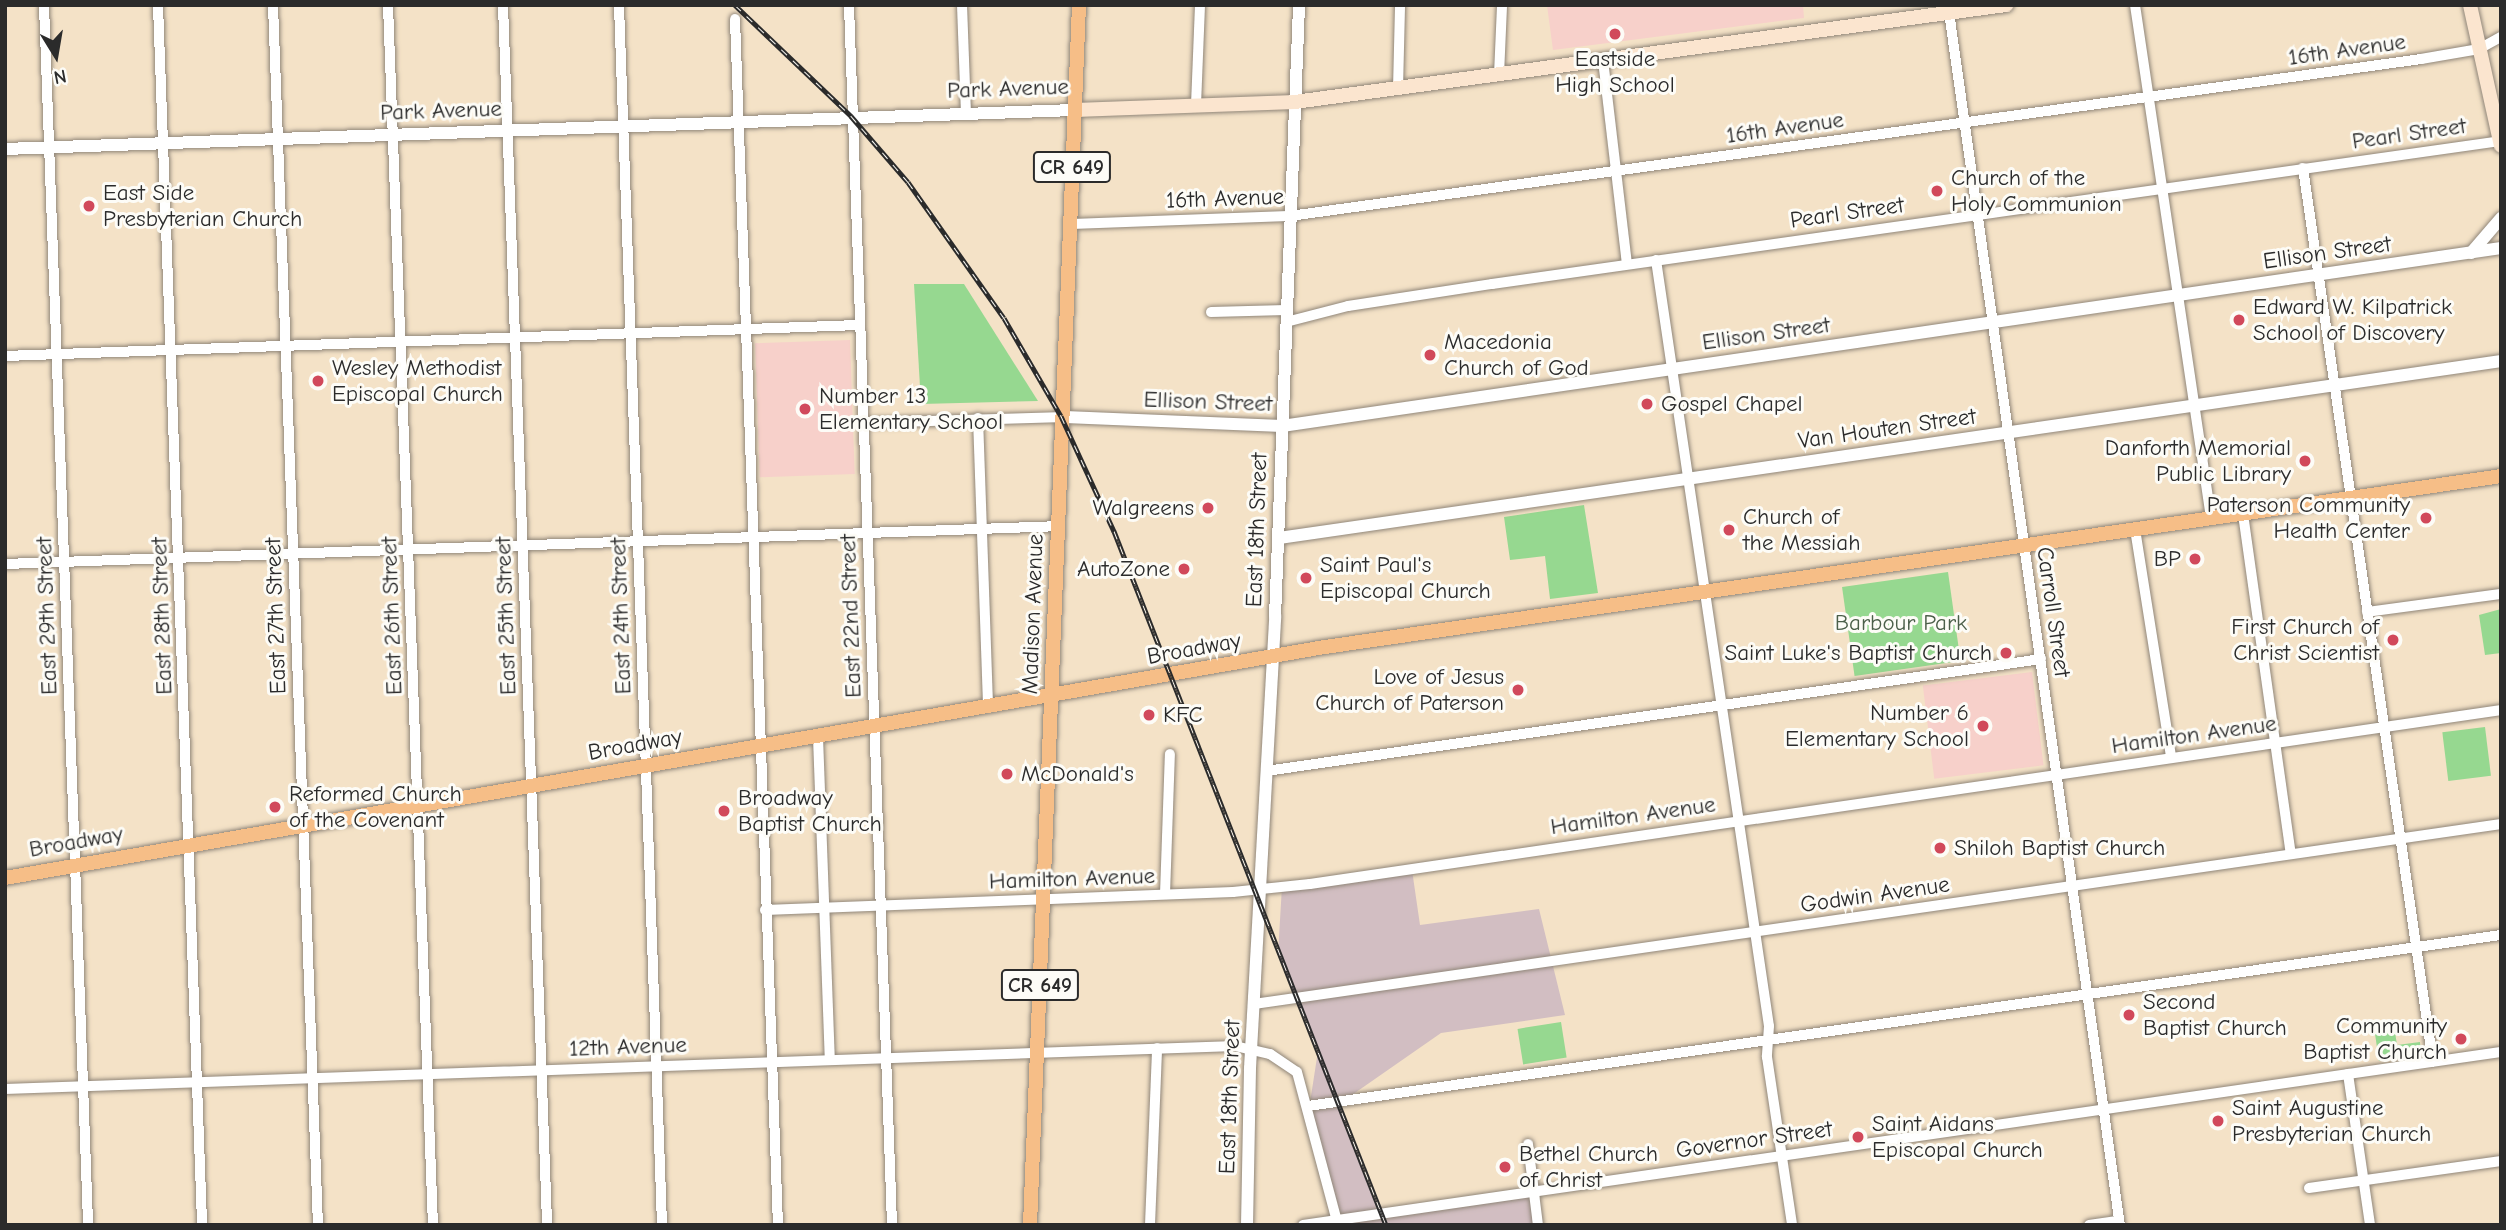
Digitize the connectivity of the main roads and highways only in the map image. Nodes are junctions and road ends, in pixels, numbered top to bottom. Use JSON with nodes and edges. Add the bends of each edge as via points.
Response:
{"nodes":[{"id":1,"x":1079,"y":5,"type":"edge"},
{"id":2,"x":2006,"y":5,"type":"edge"},
{"id":3,"x":2470,"y":5,"type":"edge"},
{"id":4,"x":1949,"y":9,"type":"edge"},
{"id":5,"x":1074,"y":110,"type":"junction"},
{"id":6,"x":2500,"y":143,"type":"edge"},
{"id":7,"x":2501,"y":476,"type":"edge"},
{"id":8,"x":1052,"y":697,"type":"junction"},
{"id":9,"x":5,"y":877,"type":"edge"},
{"id":10,"x":1030,"y":1225,"type":"edge"}],
"edges":[{"from":1,"to":5,"type":"main road","name":"Madison Avenue","number":"CR 649"},
{"from":2,"to":4,"type":"main road","name":"Park Avenue"},
{"from":3,"to":6,"type":"main road"},
{"from":4,"to":5,"type":"main road","name":"Park Avenue","via":[[1295,102]]},
{"from":5,"to":8,"type":"main road","name":"Madison Avenue","number":"CR 649"},
{"from":7,"to":8,"type":"main road","name":"Broadway","via":[[1273,657]]},
{"from":8,"to":9,"type":"main road","name":"Broadway"},
{"from":8,"to":10,"type":"main road","name":"Madison Avenue","number":"CR 649"}]}
